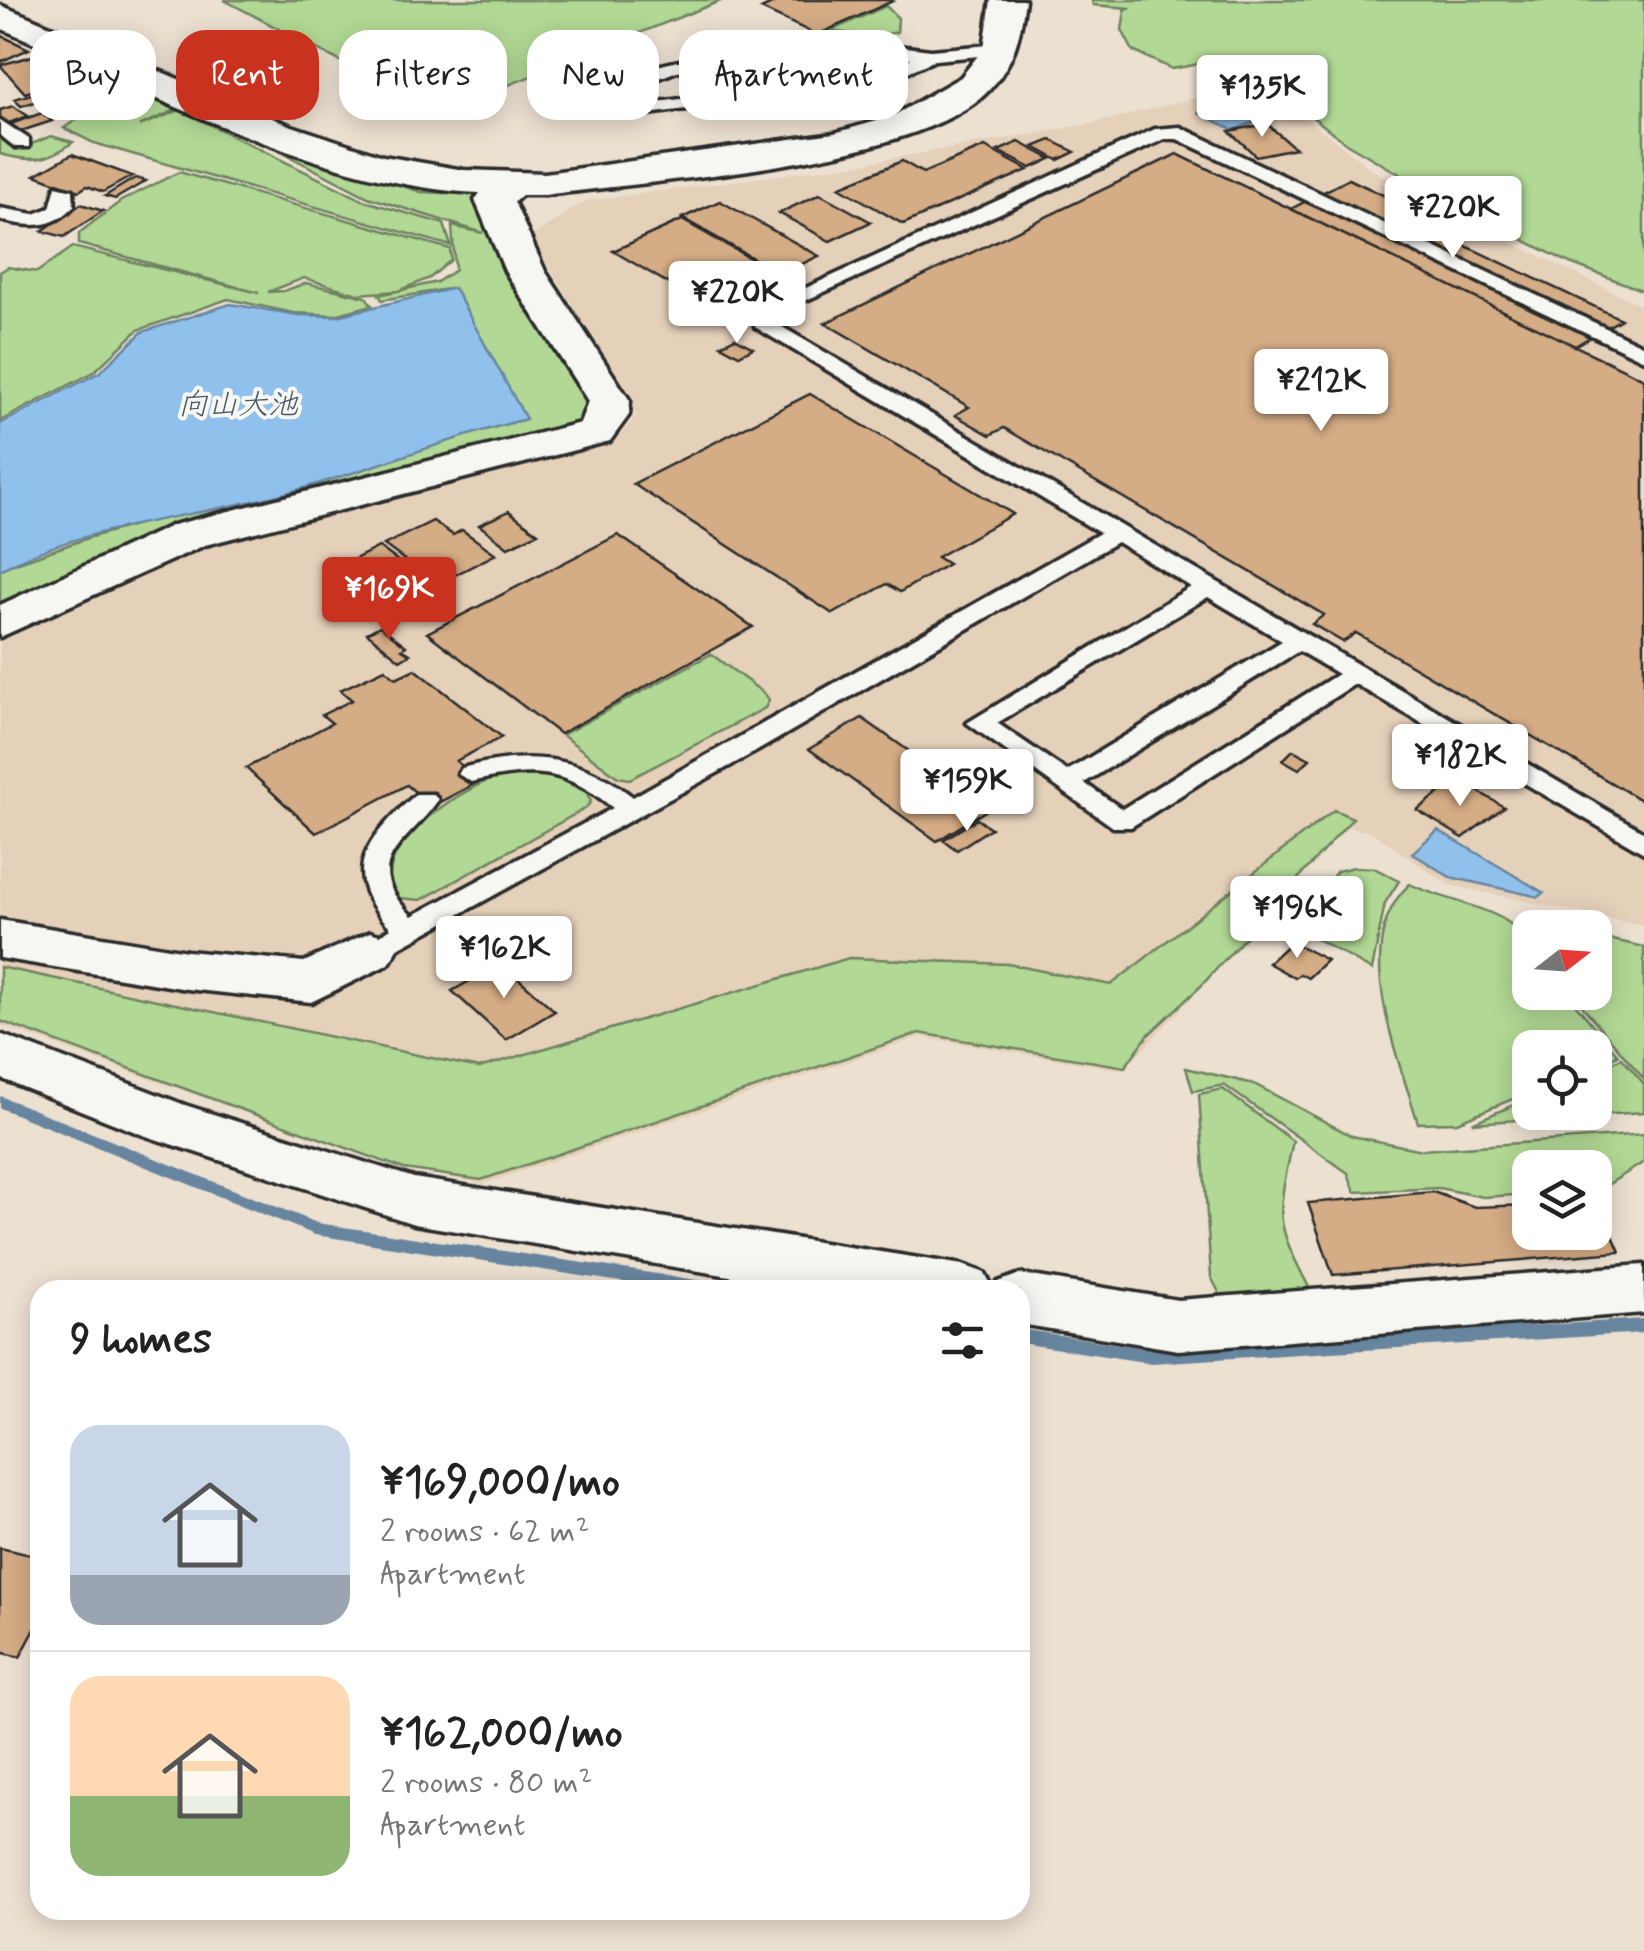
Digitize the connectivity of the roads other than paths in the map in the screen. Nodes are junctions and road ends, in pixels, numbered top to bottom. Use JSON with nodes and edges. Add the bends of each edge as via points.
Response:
{"nodes":[{"id":1,"x":1008,"y":0,"type":"edge"},
{"id":2,"x":0,"y":15,"type":"edge"},
{"id":3,"x":1001,"y":50,"type":"junction"},
{"id":4,"x":931,"y":54,"type":"junction"},
{"id":5,"x":0,"y":126,"type":"edge"},
{"id":6,"x":22,"y":143,"type":"dead end"},
{"id":7,"x":63,"y":190,"type":"dead end"},
{"id":8,"x":514,"y":212,"type":"junction"},
{"id":9,"x":0,"y":214,"type":"edge"},
{"id":10,"x":1644,"y":354,"type":"edge"},
{"id":11,"x":1118,"y":532,"type":"junction"},
{"id":12,"x":1209,"y":586,"type":"junction"},
{"id":13,"x":0,"y":623,"type":"edge"},
{"id":14,"x":1300,"y":640,"type":"junction"},
{"id":15,"x":1356,"y":673,"type":"junction"},
{"id":16,"x":472,"y":774,"type":"dead end"},
{"id":17,"x":1066,"y":783,"type":"junction"},
{"id":18,"x":425,"y":800,"type":"dead end"},
{"id":19,"x":630,"y":809,"type":"junction"},
{"id":20,"x":1644,"y":844,"type":"edge"},
{"id":21,"x":0,"y":939,"type":"edge"},
{"id":22,"x":390,"y":941,"type":"junction"},
{"id":23,"x":0,"y":1055,"type":"edge"},
{"id":24,"x":902,"y":1280,"type":"edge"},
{"id":25,"x":1644,"y":1289,"type":"edge"},
{"id":26,"x":1030,"y":1301,"type":"edge"}],
"edges":[{"from":1,"to":3,"type":"street"},
{"from":2,"to":8,"type":"street","via":[[276,133]]},
{"from":3,"to":4,"type":"lane"},
{"from":3,"to":8,"type":"street","via":[[952,101],[873,136],[588,180]]},
{"from":4,"to":4,"type":"lane","via":[[881,79],[632,111],[600,96],[674,66],[802,51]]},
{"from":5,"to":6,"type":"lane"},
{"from":7,"to":9,"type":"lane","via":[[64,206],[51,217]]},
{"from":8,"to":13,"type":"street","via":[[525,271],[609,401],[595,432],[189,535]]},
{"from":10,"to":11,"type":"lane","via":[[1180,134],[1162,133],[763,312],[762,323]]},
{"from":11,"to":12,"type":"lane"},
{"from":11,"to":19,"type":"lane"},
{"from":12,"to":14,"type":"lane"},
{"from":12,"to":17,"type":"lane","via":[[979,723]]},
{"from":14,"to":15,"type":"lane"},
{"from":14,"to":17,"type":"lane"},
{"from":15,"to":17,"type":"lane","via":[[1122,821]]},
{"from":15,"to":20,"type":"lane"},
{"from":16,"to":19,"type":"lane","via":[[518,762],[551,763],[582,771]]},
{"from":18,"to":22,"type":"lane","via":[[377,853],[372,880]]},
{"from":19,"to":22,"type":"lane"},
{"from":21,"to":22,"type":"street","via":[[186,970],[311,982]]},
{"from":23,"to":24,"type":"street","via":[[164,1120],[414,1201]]},
{"from":25,"to":26,"type":"street","via":[[1178,1325]]}]}
